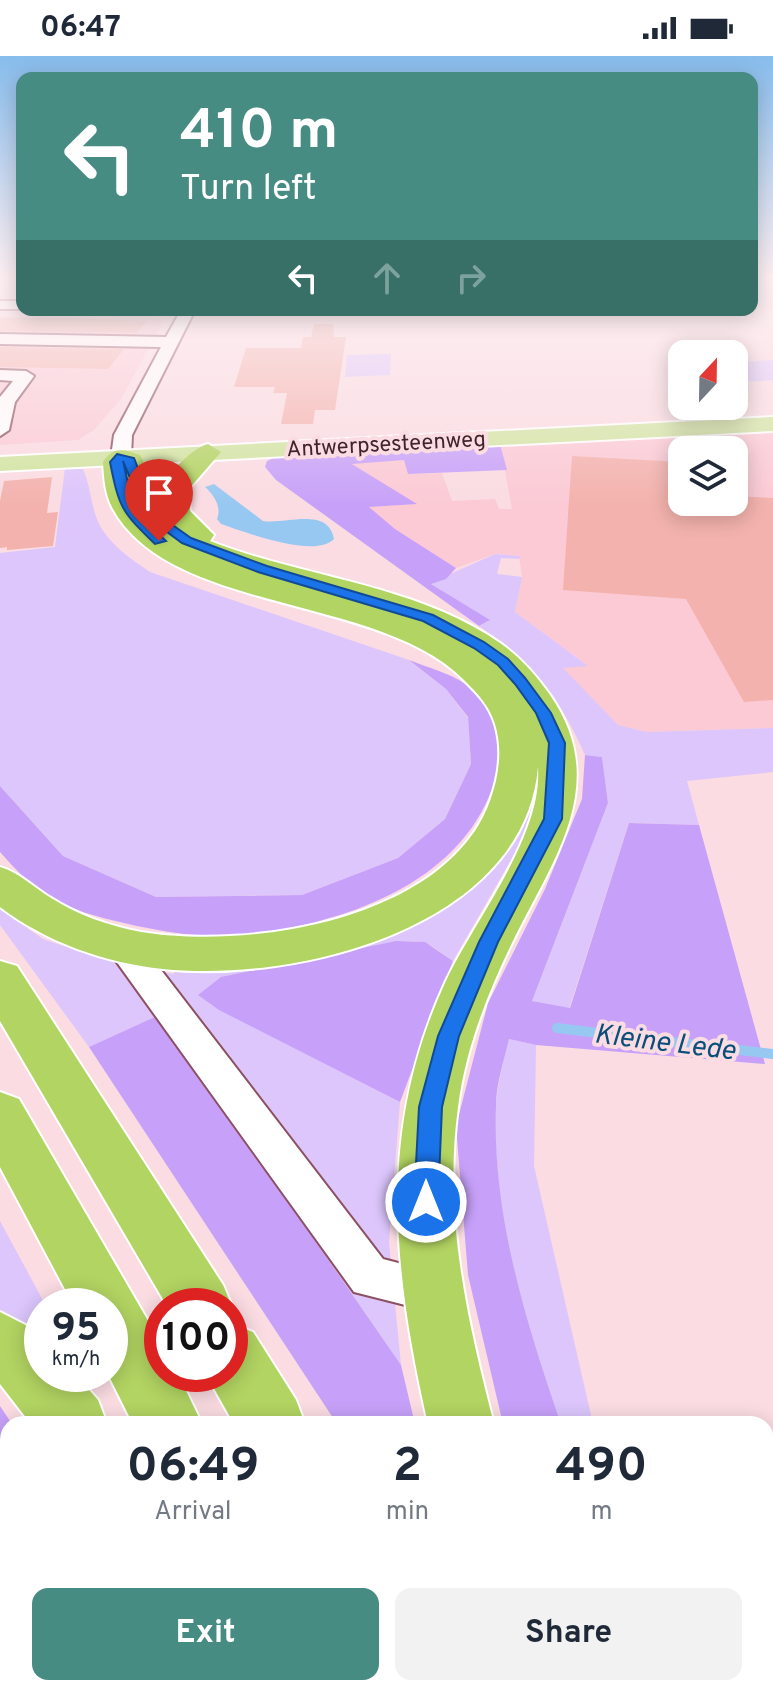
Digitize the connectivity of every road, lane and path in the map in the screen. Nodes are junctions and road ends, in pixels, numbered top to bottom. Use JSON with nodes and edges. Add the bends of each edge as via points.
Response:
{"nodes":[{"id":1,"x":165,"y":353,"type":"edge"},
{"id":2,"x":0,"y":375,"type":"edge"},
{"id":3,"x":773,"y":415,"type":"edge"},
{"id":4,"x":773,"y":424,"type":"edge"},
{"id":5,"x":0,"y":430,"type":"edge"},
{"id":6,"x":503,"y":433,"type":"junction"},
{"id":7,"x":122,"y":452,"type":"junction"},
{"id":8,"x":208,"y":452,"type":"junction"},
{"id":9,"x":0,"y":454,"type":"edge"},
{"id":10,"x":0,"y":464,"type":"edge"},
{"id":11,"x":217,"y":554,"type":"junction"},
{"id":12,"x":0,"y":882,"type":"edge"},
{"id":13,"x":123,"y":945,"type":"junction"},
{"id":14,"x":0,"y":979,"type":"edge"},
{"id":15,"x":0,"y":1115,"type":"edge"},
{"id":16,"x":97,"y":1288,"type":"edge"},
{"id":17,"x":190,"y":1288,"type":"edge"},
{"id":18,"x":433,"y":1291,"type":"junction"},
{"id":19,"x":0,"y":1343,"type":"edge"},
{"id":20,"x":128,"y":1346,"type":"edge"},
{"id":21,"x":248,"y":1385,"type":"edge"},
{"id":22,"x":67,"y":1416,"type":"edge"},
{"id":23,"x":165,"y":1416,"type":"edge"},
{"id":24,"x":267,"y":1416,"type":"edge"},
{"id":25,"x":459,"y":1416,"type":"edge"}],
"edges":[{"from":1,"to":7,"type":"street","via":[[123,435]]},
{"from":2,"to":5,"type":"street","via":[[26,376],[6,401]]},
{"from":3,"to":6,"type":"main road","name":"Antwerpsesteenweg"},
{"from":4,"to":6,"type":"main road","name":"Antwerpsesteenweg"},
{"from":6,"to":7,"type":"main road","name":"Antwerpsesteenweg"},
{"from":6,"to":8,"type":"main road","name":"Antwerpsesteenweg"},
{"from":7,"to":8,"type":"main road","name":"Antwerpsesteenweg"},
{"from":7,"to":9,"type":"main road","name":"Antwerpsesteenweg"},
{"from":7,"to":10,"type":"main road","name":"Antwerpsesteenweg"},
{"from":7,"to":11,"type":"highway","via":[[163,524]]},
{"from":7,"to":13,"type":"highway","via":[[116,462],[123,500],[159,541],[199,563],[363,614],[455,654],[499,694],[517,729],[520,765],[508,813],[480,856],[427,898],[361,928],[285,947],[219,953]]},
{"from":8,"to":11,"type":"highway","via":[[178,482],[173,501],[176,514]]},
{"from":11,"to":18,"type":"highway","via":[[402,609],[479,645],[520,681],[544,713],[557,743],[553,819],[477,969],[449,1036],[430,1107],[425,1177]]},
{"from":12,"to":13,"type":"highway","via":[[22,903],[63,926]]},
{"from":13,"to":18,"type":"street","via":[[370,1277]]},
{"from":14,"to":17,"type":"highway"},
{"from":15,"to":16,"type":"highway"},
{"from":18,"to":25,"type":"highway","via":[[437,1330]]},
{"from":19,"to":22,"type":"highway","via":[[18,1356]]},
{"from":20,"to":23,"type":"highway"},
{"from":21,"to":24,"type":"highway"}]}
